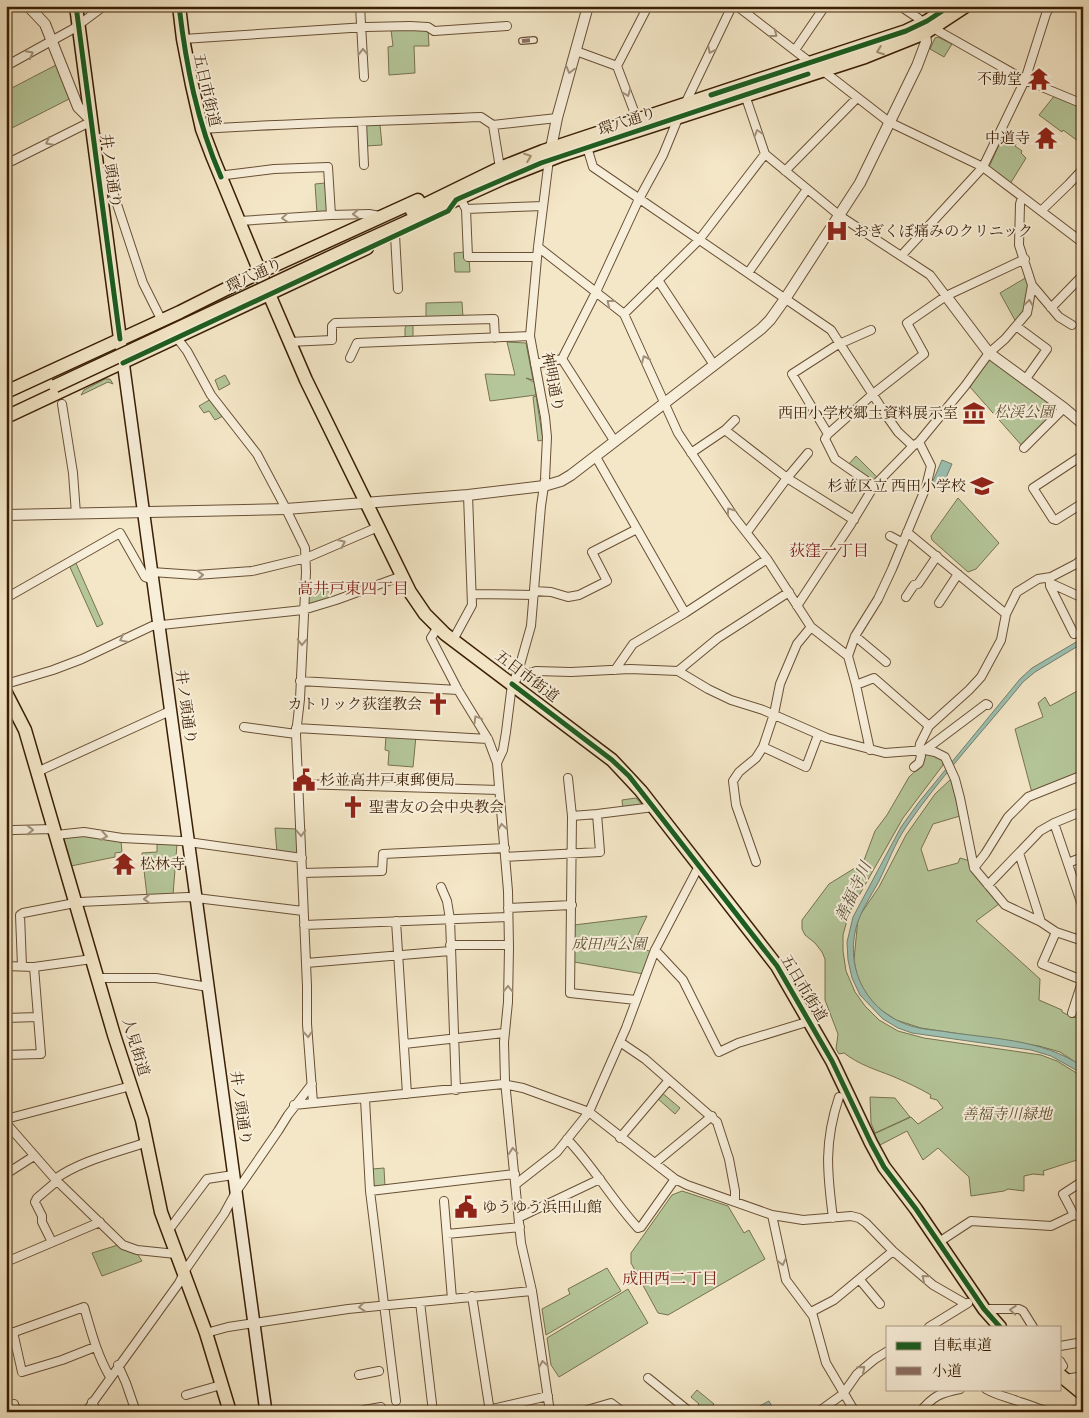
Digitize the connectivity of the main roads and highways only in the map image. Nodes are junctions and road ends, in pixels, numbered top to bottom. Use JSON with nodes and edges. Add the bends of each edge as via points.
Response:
{"nodes":[{"id":1,"x":76,"y":6,"type":"edge"},
{"id":2,"x":179,"y":6,"type":"edge"},
{"id":3,"x":950,"y":6,"type":"edge"},
{"id":4,"x":966,"y":6,"type":"edge"},
{"id":5,"x":927,"y":28,"type":"junction"},
{"id":6,"x":550,"y":154,"type":"junction"},
{"id":7,"x":458,"y":200,"type":"junction"},
{"id":8,"x":260,"y":272,"type":"junction"},
{"id":9,"x":269,"y":294,"type":"junction"},
{"id":10,"x":120,"y":339,"type":"junction"},
{"id":11,"x":123,"y":363,"type":"junction"},
{"id":12,"x":6,"y":392,"type":"edge"},
{"id":13,"x":7,"y":409,"type":"edge"},
{"id":14,"x":6,"y":693,"type":"edge"},
{"id":15,"x":999,"y":1326,"type":"edge"},
{"id":16,"x":1062,"y":1376,"type":"edge"},
{"id":17,"x":1083,"y":1394,"type":"edge"},
{"id":18,"x":230,"y":1412,"type":"edge"},
{"id":19,"x":266,"y":1412,"type":"edge"}],
"edges":[{"from":1,"to":10,"type":"main road","name":"井ノ頭通り"},
{"from":2,"to":8,"type":"main road","name":"五日市街道","via":[[202,129]]},
{"from":3,"to":5,"type":"main road","name":"環八通り"},
{"from":4,"to":5,"type":"main road","name":"環八通り"},
{"from":5,"to":6,"type":"main road","name":"環八通り","via":[[894,35],[637,119]]},
{"from":5,"to":6,"type":"main road","name":"環八通り","one_way":true,"via":[[865,57],[587,147]]},
{"from":6,"to":7,"type":"main road","name":"環八通り"},
{"from":7,"to":6,"type":"main road","name":"環八通り","one_way":true,"via":[[500,168]]},
{"from":7,"to":8,"type":"main road","via":[[428,195]]},
{"from":7,"to":9,"type":"main road","via":[[448,210]]},
{"from":7,"to":13,"type":"main road","name":"環八通り","bridge":true,"via":[[352,243]]},
{"from":8,"to":9,"type":"main road","name":"五日市街道"},
{"from":8,"to":10,"type":"main road"},
{"from":9,"to":11,"type":"main road"},
{"from":9,"to":15,"type":"main road","name":"五日市街道","via":[[365,502],[422,610],[453,640],[629,776],[777,966],[836,1069],[876,1153],[939,1242],[971,1301],[984,1309]]},
{"from":10,"to":11,"type":"main road","name":"井ノ頭通り"},
{"from":10,"to":12,"type":"main road"},
{"from":11,"to":13,"type":"main road"},
{"from":11,"to":19,"type":"main road","name":"井ノ頭通り"},
{"from":14,"to":18,"type":"main road","name":"人見街道","via":[[25,730],[142,1120],[161,1212],[206,1333]]},
{"from":16,"to":17,"type":"main road"}]}
